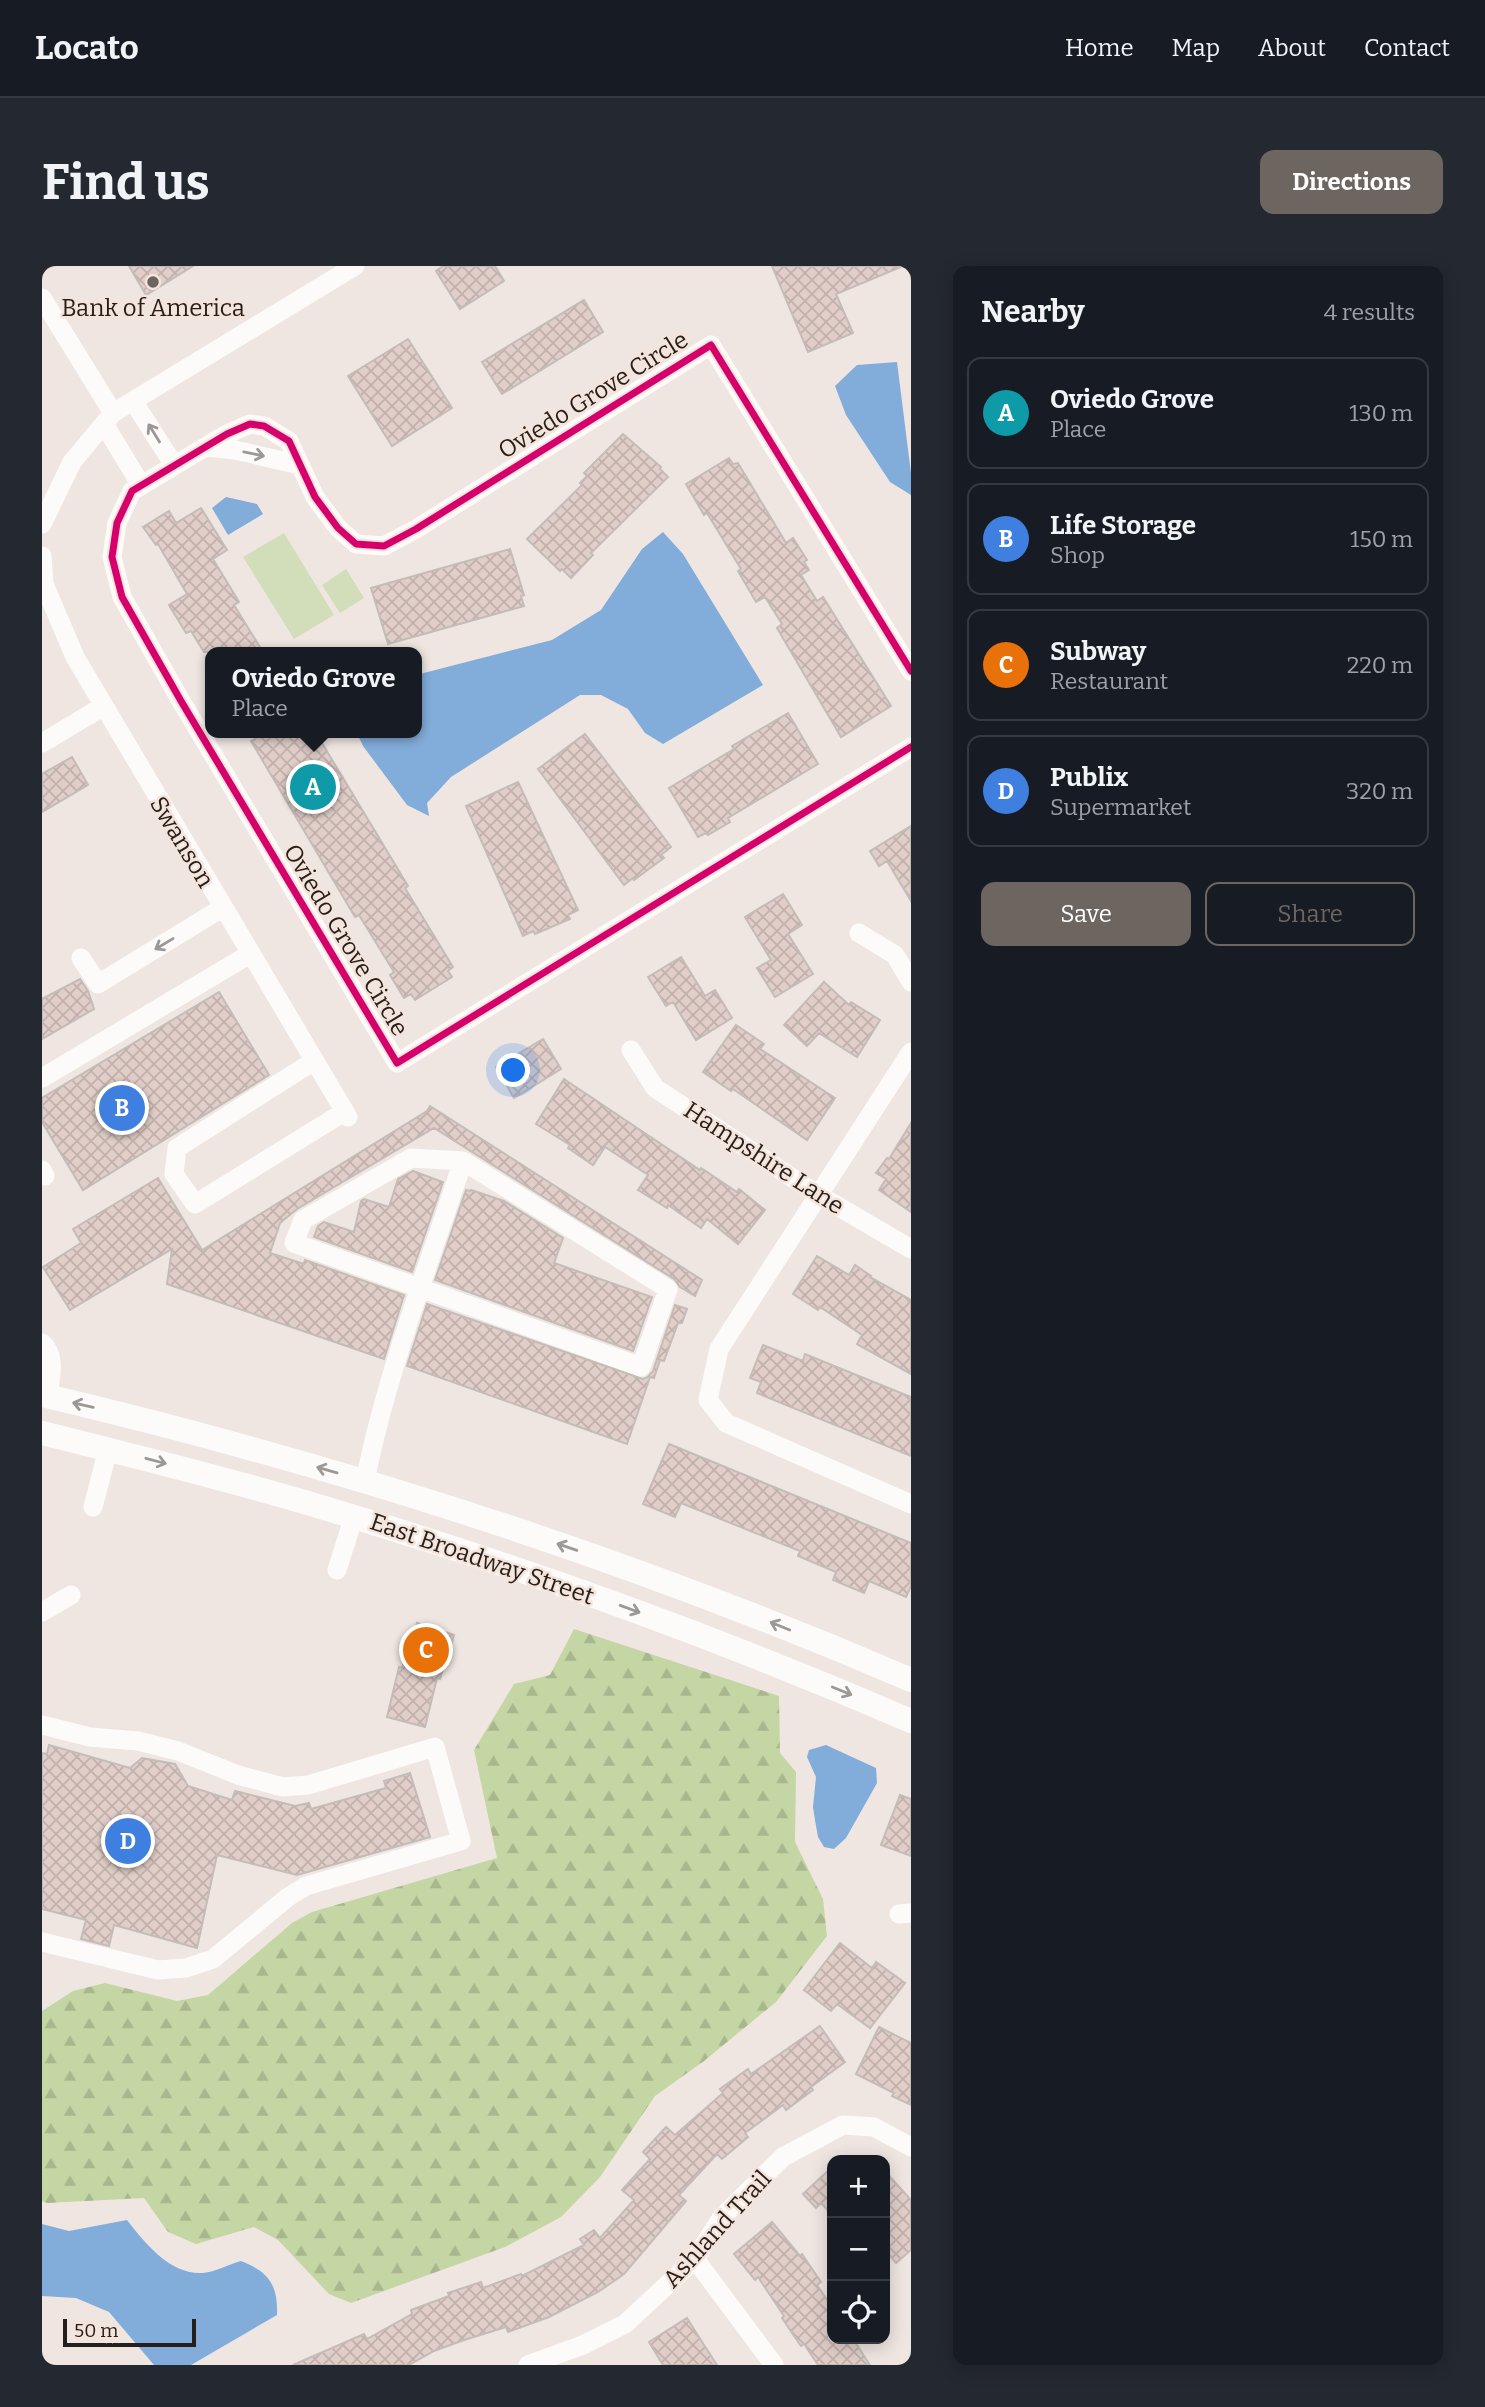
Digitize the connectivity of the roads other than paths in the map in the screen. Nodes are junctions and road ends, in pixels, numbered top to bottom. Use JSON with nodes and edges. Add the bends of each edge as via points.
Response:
{"nodes":[{"id":1,"x":355,"y":266,"type":"edge"},
{"id":2,"x":42,"y":298,"type":"edge"},
{"id":3,"x":133,"y":401,"type":"junction"},
{"id":4,"x":108,"y":419,"type":"junction"},
{"id":5,"x":207,"y":447,"type":"junction"},
{"id":6,"x":174,"y":465,"type":"junction"},
{"id":7,"x":300,"y":465,"type":"junction"},
{"id":8,"x":141,"y":485,"type":"junction"},
{"id":9,"x":42,"y":524,"type":"edge"},
{"id":10,"x":42,"y":556,"type":"edge"},
{"id":11,"x":911,"y":671,"type":"edge"},
{"id":12,"x":102,"y":707,"type":"junction"},
{"id":13,"x":42,"y":743,"type":"edge"},
{"id":14,"x":911,"y":747,"type":"edge"},
{"id":15,"x":222,"y":908,"type":"junction"},
{"id":16,"x":859,"y":933,"type":"dead end"},
{"id":17,"x":250,"y":954,"type":"junction"},
{"id":18,"x":82,"y":958,"type":"dead end"},
{"id":19,"x":911,"y":982,"type":"edge"},
{"id":20,"x":631,"y":1051,"type":"dead end"},
{"id":21,"x":911,"y":1052,"type":"edge"},
{"id":22,"x":314,"y":1061,"type":"junction"},
{"id":23,"x":42,"y":1078,"type":"edge"},
{"id":24,"x":463,"y":1161,"type":"junction"},
{"id":25,"x":817,"y":1194,"type":"junction"},
{"id":26,"x":911,"y":1249,"type":"edge"},
{"id":27,"x":421,"y":1288,"type":"junction"},
{"id":28,"x":42,"y":1343,"type":"edge"},
{"id":29,"x":45,"y":1396,"type":"edge"},
{"id":30,"x":42,"y":1433,"type":"edge"},
{"id":31,"x":108,"y":1449,"type":"junction"},
{"id":32,"x":365,"y":1480,"type":"junction"},
{"id":33,"x":911,"y":1504,"type":"edge"},
{"id":34,"x":93,"y":1507,"type":"dead end"},
{"id":35,"x":354,"y":1517,"type":"junction"},
{"id":36,"x":337,"y":1570,"type":"dead end"},
{"id":37,"x":71,"y":1595,"type":"dead end"},
{"id":38,"x":42,"y":1612,"type":"edge"},
{"id":39,"x":911,"y":1680,"type":"edge"},
{"id":40,"x":911,"y":1721,"type":"edge"},
{"id":41,"x":42,"y":1725,"type":"edge"},
{"id":42,"x":42,"y":1942,"type":"edge"},
{"id":43,"x":911,"y":2147,"type":"edge"},
{"id":44,"x":695,"y":2259,"type":"junction"},
{"id":45,"x":528,"y":2365,"type":"edge"},
{"id":46,"x":774,"y":2365,"type":"edge"}],
"edges":[{"from":1,"to":3,"type":"street"},
{"from":2,"to":4,"type":"street"},
{"from":3,"to":4,"type":"street"},
{"from":6,"to":3,"type":"street","one_way":true},
{"from":4,"to":8,"type":"street"},
{"from":4,"to":9,"type":"street","via":[[72,462]]},
{"from":5,"to":6,"type":"street","name":"Oviedo Grove Circle"},
{"from":5,"to":7,"type":"street","one_way":true},
{"from":5,"to":7,"type":"street","name":"Oviedo Grove Circle","via":[[250,424],[264,426],[289,441]]},
{"from":6,"to":8,"type":"street","name":"Oviedo Grove Circle"},
{"from":7,"to":11,"type":"street","name":"Oviedo Grove Circle","via":[[315,497],[338,528],[356,544],[384,546],[711,345]]},
{"from":8,"to":14,"type":"street","name":"Oviedo Grove Circle","via":[[132,491],[117,523],[111,557],[122,597],[397,1063]]},
{"from":10,"to":12,"type":"street","name":"Swanson","via":[[44,584]]},
{"from":12,"to":13,"type":"street"},
{"from":12,"to":15,"type":"street","name":"Swanson"},
{"from":15,"to":17,"type":"street","name":"Swanson"},
{"from":15,"to":18,"type":"street","one_way":true,"via":[[98,984]]},
{"from":16,"to":19,"type":"street","via":[[895,954]]},
{"from":17,"to":22,"type":"street","name":"Swanson"},
{"from":17,"to":23,"type":"street"},
{"from":20,"to":25,"type":"street","name":"Hampshire Lane","via":[[655,1088]]},
{"from":21,"to":25,"type":"street"},
{"from":22,"to":22,"type":"street","name":"Swanson","via":[[346,1114],[194,1204],[174,1174],[177,1148]]},
{"from":24,"to":27,"type":"street"},
{"from":24,"to":27,"type":"street","via":[[411,1158],[303,1220],[294,1243]]},
{"from":24,"to":27,"type":"street","via":[[668,1289],[641,1367]]},
{"from":25,"to":26,"type":"street","name":"Hampshire Lane"},
{"from":25,"to":33,"type":"street","via":[[719,1349],[708,1400],[726,1423]]},
{"from":27,"to":32,"type":"street","via":[[372,1442]]},
{"from":28,"to":29,"type":"street","via":[[52,1357]]},
{"from":32,"to":29,"type":"main road","name":"East Broadway Street","one_way":true},
{"from":30,"to":31,"type":"main road","name":"East Broadway Street"},
{"from":31,"to":34,"type":"street"},
{"from":31,"to":35,"type":"main road","name":"East Broadway Street","one_way":true},
{"from":32,"to":35,"type":"main road"},
{"from":39,"to":32,"type":"main road","name":"East Broadway Street","one_way":true,"via":[[623,1566]]},
{"from":35,"to":36,"type":"street"},
{"from":35,"to":40,"type":"main road","name":"East Broadway Street","one_way":true,"via":[[630,1609]]},
{"from":37,"to":38,"type":"street"},
{"from":41,"to":42,"type":"street","via":[[178,1751],[283,1787],[308,1785],[435,1747],[461,1840],[306,1886],[213,1958],[186,1968],[158,1970]]},
{"from":43,"to":44,"type":"street","name":"Ashland Trail","via":[[874,2127],[843,2126],[783,2157],[722,2217]]},
{"from":44,"to":45,"type":"street","name":"Ashland Trail","via":[[625,2324]]},
{"from":44,"to":46,"type":"street"}]}
